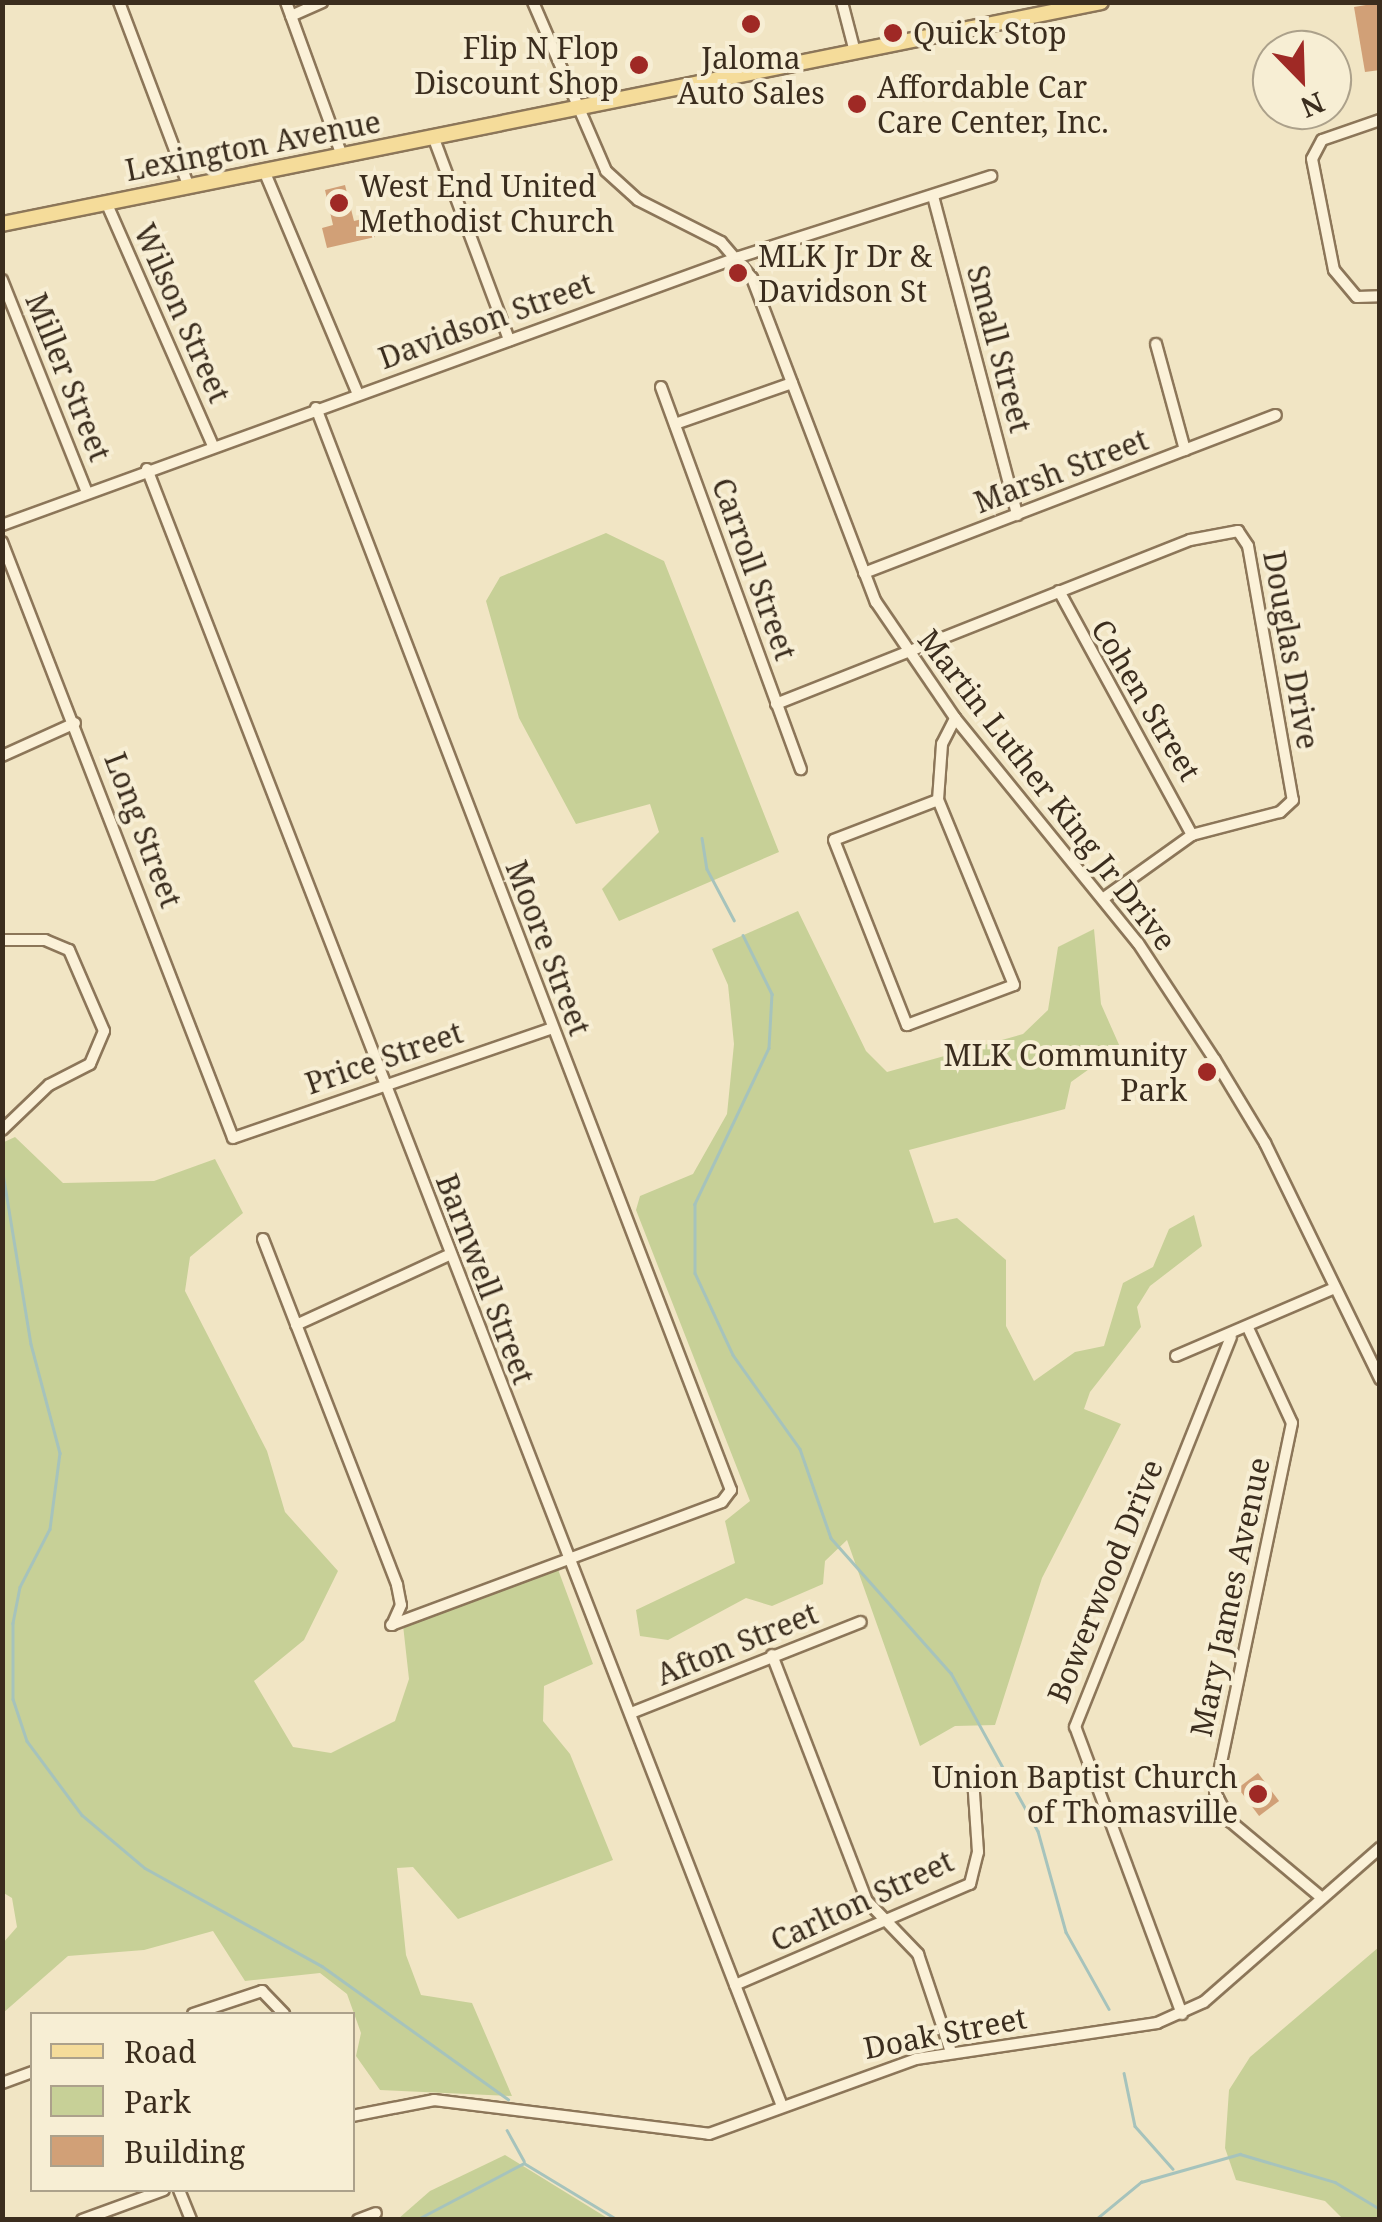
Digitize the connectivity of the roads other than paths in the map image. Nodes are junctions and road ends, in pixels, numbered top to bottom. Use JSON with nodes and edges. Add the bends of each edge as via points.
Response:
{"nodes":[{"id":1,"x":119,"y":2,"type":"edge"},
{"id":2,"x":286,"y":2,"type":"edge"},
{"id":3,"x":322,"y":2,"type":"edge"},
{"id":4,"x":532,"y":2,"type":"edge"},
{"id":5,"x":842,"y":2,"type":"edge"},
{"id":6,"x":1101,"y":2,"type":"edge"},
{"id":7,"x":290,"y":16,"type":"junction"},
{"id":8,"x":855,"y":52,"type":"junction"},
{"id":9,"x":577,"y":108,"type":"junction"},
{"id":10,"x":1380,"y":120,"type":"edge"},
{"id":11,"x":434,"y":139,"type":"junction"},
{"id":12,"x":342,"y":156,"type":"junction"},
{"id":13,"x":265,"y":173,"type":"junction"},
{"id":14,"x":992,"y":176,"type":"dead end"},
{"id":15,"x":190,"y":187,"type":"junction"},
{"id":16,"x":933,"y":196,"type":"junction"},
{"id":17,"x":106,"y":202,"type":"junction"},
{"id":18,"x":2,"y":224,"type":"edge"},
{"id":19,"x":740,"y":257,"type":"junction"},
{"id":20,"x":2,"y":280,"type":"edge"},
{"id":21,"x":1380,"y":296,"type":"edge"},
{"id":22,"x":509,"y":340,"type":"junction"},
{"id":23,"x":1156,"y":344,"type":"dead end"},
{"id":24,"x":792,"y":384,"type":"junction"},
{"id":25,"x":660,"y":386,"type":"dead end"},
{"id":26,"x":358,"y":394,"type":"junction"},
{"id":27,"x":316,"y":408,"type":"junction"},
{"id":28,"x":1276,"y":415,"type":"dead end"},
{"id":29,"x":675,"y":424,"type":"junction"},
{"id":30,"x":212,"y":444,"type":"junction"},
{"id":31,"x":1185,"y":450,"type":"junction"},
{"id":32,"x":147,"y":468,"type":"junction"},
{"id":33,"x":87,"y":492,"type":"junction"},
{"id":34,"x":1018,"y":515,"type":"junction"},
{"id":35,"x":2,"y":525,"type":"edge"},
{"id":36,"x":2,"y":542,"type":"edge"},
{"id":37,"x":864,"y":573,"type":"junction"},
{"id":38,"x":1059,"y":590,"type":"junction"},
{"id":39,"x":909,"y":656,"type":"junction"},
{"id":40,"x":776,"y":704,"type":"junction"},
{"id":41,"x":955,"y":718,"type":"junction"},
{"id":42,"x":75,"y":723,"type":"junction"},
{"id":43,"x":2,"y":756,"type":"edge"},
{"id":44,"x":801,"y":769,"type":"dead end"},
{"id":45,"x":938,"y":800,"type":"junction"},
{"id":46,"x":1192,"y":835,"type":"junction"},
{"id":47,"x":1104,"y":898,"type":"junction"},
{"id":48,"x":2,"y":940,"type":"edge"},
{"id":49,"x":552,"y":1028,"type":"junction"},
{"id":50,"x":384,"y":1084,"type":"junction"},
{"id":51,"x":2,"y":1130,"type":"edge"},
{"id":52,"x":233,"y":1138,"type":"joint"},
{"id":53,"x":263,"y":1239,"type":"dead end"},
{"id":54,"x":447,"y":1256,"type":"junction"},
{"id":55,"x":1336,"y":1288,"type":"junction"},
{"id":56,"x":296,"y":1325,"type":"junction"},
{"id":57,"x":1249,"y":1330,"type":"junction"},
{"id":58,"x":1231,"y":1337,"type":"junction"},
{"id":59,"x":1176,"y":1356,"type":"dead end"},
{"id":60,"x":1380,"y":1379,"type":"edge"},
{"id":61,"x":568,"y":1556,"type":"junction"},
{"id":62,"x":861,"y":1622,"type":"dead end"},
{"id":63,"x":772,"y":1656,"type":"junction"},
{"id":64,"x":631,"y":1713,"type":"junction"},
{"id":65,"x":973,"y":1779,"type":"dead end"},
{"id":66,"x":1380,"y":1848,"type":"edge"},
{"id":67,"x":1321,"y":1897,"type":"junction"},
{"id":68,"x":887,"y":1921,"type":"junction"},
{"id":69,"x":735,"y":1986,"type":"junction"},
{"id":70,"x":199,"y":2012,"type":"edge"},
{"id":71,"x":282,"y":2012,"type":"edge"},
{"id":72,"x":1182,"y":2014,"type":"junction"},
{"id":73,"x":951,"y":2052,"type":"junction"},
{"id":74,"x":30,"y":2073,"type":"edge"},
{"id":75,"x":2,"y":2083,"type":"edge"},
{"id":76,"x":782,"y":2106,"type":"junction"},
{"id":77,"x":355,"y":2115,"type":"edge"},
{"id":78,"x":159,"y":2192,"type":"edge"},
{"id":79,"x":180,"y":2192,"type":"edge"},
{"id":80,"x":376,"y":2213,"type":"dead end"},
{"id":81,"x":82,"y":2220,"type":"edge"},
{"id":82,"x":191,"y":2220,"type":"edge"},
{"id":83,"x":358,"y":2220,"type":"edge"}],
"edges":[{"from":1,"to":15,"type":"street"},
{"from":2,"to":7,"type":"street"},
{"from":3,"to":7,"type":"street"},
{"from":4,"to":9,"type":"street"},
{"from":5,"to":8,"type":"street"},
{"from":6,"to":8,"type":"main road","name":"Lexington Avenue"},
{"from":7,"to":12,"type":"street"},
{"from":8,"to":9,"type":"main road","name":"Lexington Avenue"},
{"from":9,"to":11,"type":"main road","name":"Lexington Avenue"},
{"from":9,"to":19,"type":"street","via":[[592,151],[620,189]]},
{"from":10,"to":21,"type":"street","via":[[1322,140],[1312,159],[1334,270],[1357,297]]},
{"from":11,"to":12,"type":"main road","name":"Lexington Avenue"},
{"from":11,"to":22,"type":"street"},
{"from":12,"to":13,"type":"main road","name":"Lexington Avenue"},
{"from":13,"to":15,"type":"main road","name":"Lexington Avenue"},
{"from":13,"to":26,"type":"street"},
{"from":14,"to":16,"type":"street","name":"Davidson Street"},
{"from":15,"to":17,"type":"main road","name":"Lexington Avenue"},
{"from":16,"to":19,"type":"street","name":"Davidson Street"},
{"from":16,"to":34,"type":"street","name":"Small Street"},
{"from":17,"to":18,"type":"main road","name":"Lexington Avenue"},
{"from":17,"to":30,"type":"street","name":"Wilson Street"},
{"from":19,"to":22,"type":"street","name":"Davidson Street"},
{"from":19,"to":24,"type":"street","name":"Martin Luther King Jr Drive"},
{"from":20,"to":33,"type":"street","name":"Miller Street"},
{"from":22,"to":26,"type":"street","name":"Davidson Street"},
{"from":23,"to":31,"type":"street"},
{"from":24,"to":29,"type":"street"},
{"from":24,"to":37,"type":"street","name":"Martin Luther King Jr Drive"},
{"from":25,"to":29,"type":"street","name":"Carroll Street"},
{"from":26,"to":27,"type":"street","name":"Davidson Street"},
{"from":27,"to":30,"type":"street","name":"Davidson Street"},
{"from":27,"to":49,"type":"street","name":"Moore Street"},
{"from":28,"to":31,"type":"street","name":"Marsh Street"},
{"from":29,"to":40,"type":"street","name":"Carroll Street"},
{"from":30,"to":32,"type":"street","name":"Davidson Street"},
{"from":31,"to":34,"type":"street","name":"Marsh Street"},
{"from":32,"to":33,"type":"street","name":"Davidson Street"},
{"from":32,"to":50,"type":"street","name":"Barnwell Street"},
{"from":33,"to":35,"type":"street","name":"Davidson Street"},
{"from":34,"to":37,"type":"street","name":"Marsh Street"},
{"from":36,"to":42,"type":"street","name":"Long Street"},
{"from":37,"to":39,"type":"street","name":"Martin Luther King Jr Drive"},
{"from":38,"to":39,"type":"street","name":"Douglas Drive"},
{"from":38,"to":46,"type":"street","name":"Cohen Street"},
{"from":38,"to":46,"type":"street","name":"Douglas Drive","via":[[1220,529],[1244,537],[1292,800],[1280,812]]},
{"from":39,"to":40,"type":"street","name":"Douglas Drive"},
{"from":39,"to":41,"type":"street","name":"Martin Luther King Jr Drive"},
{"from":40,"to":44,"type":"street","name":"Carroll Street"},
{"from":41,"to":45,"type":"street","via":[[942,744]]},
{"from":41,"to":47,"type":"street","name":"Martin Luther King Jr Drive"},
{"from":42,"to":43,"type":"street"},
{"from":42,"to":52,"type":"street","name":"Long Street"},
{"from":45,"to":45,"type":"street","via":[[834,840],[906,1025],[1014,985]]},
{"from":46,"to":47,"type":"street","name":"Douglas Drive"},
{"from":47,"to":55,"type":"street","name":"Martin Luther King Jr Drive","via":[[1265,1142]]},
{"from":48,"to":51,"type":"street","via":[[55,942],[69,950],[104,1031],[90,1064],[49,1085]]},
{"from":49,"to":50,"type":"street","name":"Price Street"},
{"from":49,"to":61,"type":"street","name":"Moore Street","via":[[728,1480],[722,1502]]},
{"from":50,"to":52,"type":"street","name":"Price Street"},
{"from":50,"to":54,"type":"street","name":"Barnwell Street"},
{"from":53,"to":56,"type":"street"},
{"from":54,"to":56,"type":"street"},
{"from":54,"to":61,"type":"street","name":"Barnwell Street"},
{"from":55,"to":57,"type":"street"},
{"from":55,"to":60,"type":"street","name":"Martin Luther King Jr Drive"},
{"from":56,"to":61,"type":"street","via":[[401,1597],[391,1626]]},
{"from":57,"to":58,"type":"street"},
{"from":57,"to":67,"type":"street","name":"Mary James Avenue","via":[[1292,1423],[1215,1792],[1230,1821]]},
{"from":58,"to":59,"type":"street"},
{"from":58,"to":72,"type":"street","name":"Bowerwood Drive","via":[[1075,1727]]},
{"from":61,"to":64,"type":"street","name":"Barnwell Street"},
{"from":62,"to":63,"type":"street","name":"Afton Street"},
{"from":63,"to":64,"type":"street","name":"Afton Street"},
{"from":63,"to":68,"type":"street","via":[[868,1901]]},
{"from":64,"to":69,"type":"street","name":"Barnwell Street"},
{"from":65,"to":68,"type":"street","name":"Carlton Street","via":[[976,1874],[958,1890]]},
{"from":66,"to":67,"type":"street","name":"Doak Street"},
{"from":67,"to":72,"type":"street","name":"Doak Street"},
{"from":68,"to":69,"type":"street","name":"Carlton Street"},
{"from":68,"to":73,"type":"street","via":[[918,1954]]},
{"from":69,"to":76,"type":"street","name":"Barnwell Street"},
{"from":70,"to":71,"type":"street","via":[[268,1993]]},
{"from":72,"to":73,"type":"street","name":"Doak Street","via":[[1140,2027]]},
{"from":73,"to":76,"type":"street","name":"Doak Street","via":[[862,2073]]},
{"from":74,"to":75,"type":"street"},
{"from":76,"to":77,"type":"street","name":"Doak Street","via":[[729,2129],[685,2135],[434,2100]]},
{"from":78,"to":81,"type":"street"},
{"from":79,"to":82,"type":"street"},
{"from":80,"to":83,"type":"street"}]}
